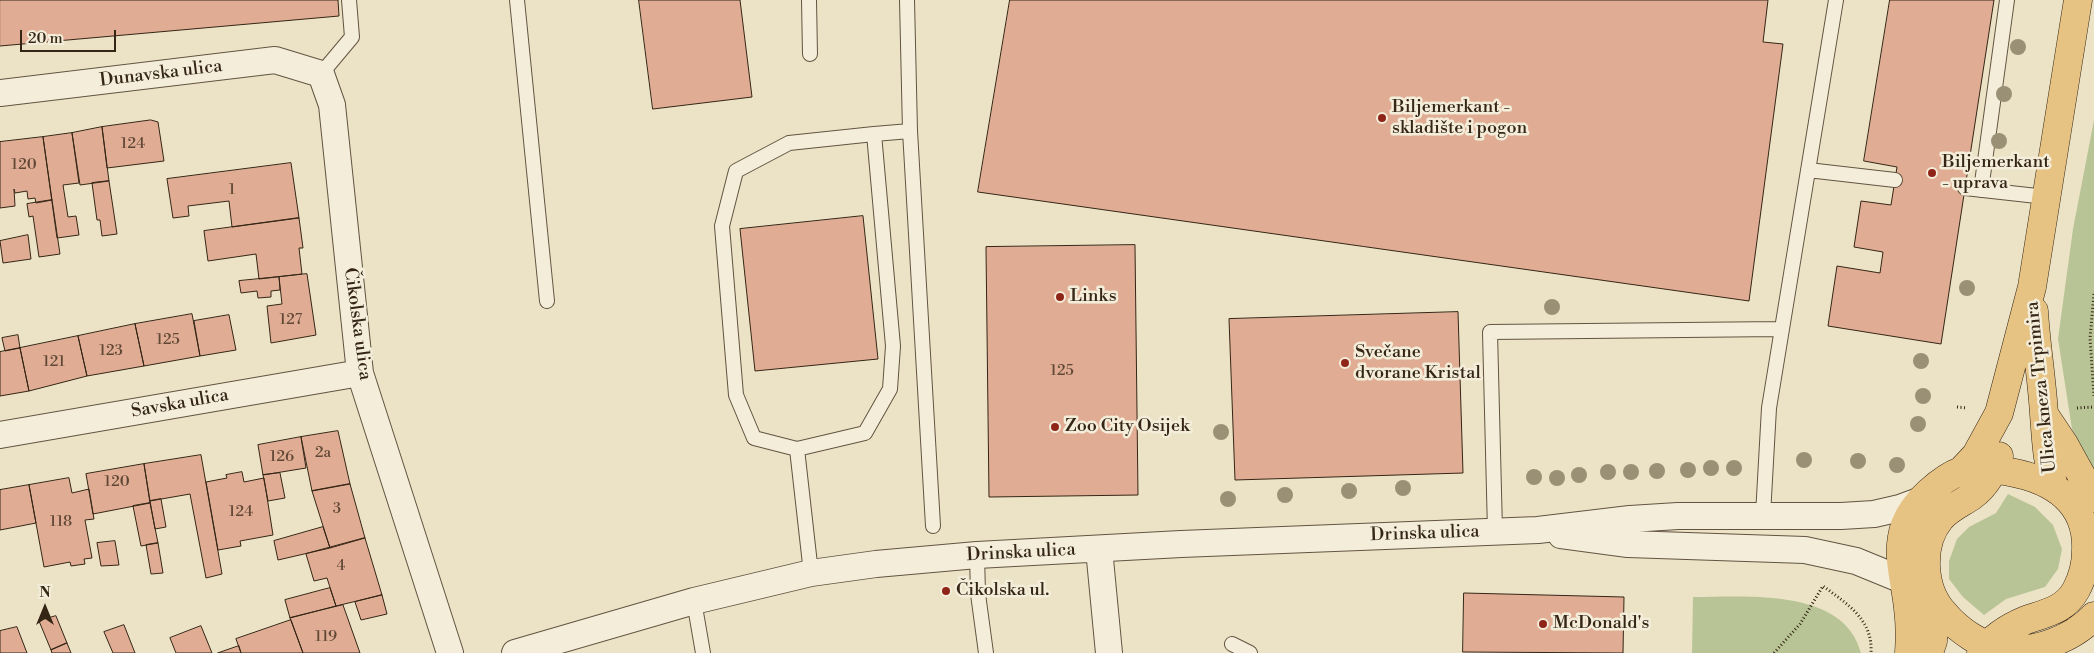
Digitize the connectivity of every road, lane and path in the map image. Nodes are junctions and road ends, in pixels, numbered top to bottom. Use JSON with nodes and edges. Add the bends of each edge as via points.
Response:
{"nodes":[{"id":1,"x":349,"y":0,"type":"edge"},
{"id":2,"x":517,"y":0,"type":"edge"},
{"id":3,"x":809,"y":0,"type":"edge"},
{"id":4,"x":907,"y":0,"type":"edge"},
{"id":5,"x":1836,"y":0,"type":"edge"},
{"id":6,"x":2007,"y":0,"type":"edge"},
{"id":7,"x":2078,"y":0,"type":"edge"},
{"id":8,"x":810,"y":54,"type":"dead end"},
{"id":9,"x":321,"y":74,"type":"junction"},
{"id":10,"x":0,"y":93,"type":"edge"},
{"id":11,"x":910,"y":131,"type":"junction"},
{"id":12,"x":874,"y":134,"type":"junction"},
{"id":13,"x":1808,"y":170,"type":"junction"},
{"id":14,"x":1895,"y":180,"type":"dead end"},
{"id":15,"x":1965,"y":188,"type":"dead end"},
{"id":16,"x":1981,"y":190,"type":"junction"},
{"id":17,"x":2046,"y":197,"type":"junction"},
{"id":18,"x":2032,"y":287,"type":"junction"},
{"id":19,"x":2094,"y":294,"type":"edge"},
{"id":20,"x":547,"y":301,"type":"dead end"},
{"id":21,"x":1780,"y":329,"type":"junction"},
{"id":22,"x":360,"y":373,"type":"junction"},
{"id":23,"x":2094,"y":396,"type":"edge"},
{"id":24,"x":1999,"y":413,"type":"junction"},
{"id":25,"x":2044,"y":414,"type":"junction"},
{"id":26,"x":0,"y":436,"type":"edge"},
{"id":27,"x":797,"y":449,"type":"junction"},
{"id":28,"x":1994,"y":470,"type":"junction"},
{"id":29,"x":1961,"y":471,"type":"junction"},
{"id":30,"x":2059,"y":491,"type":"junction"},
{"id":31,"x":2094,"y":498,"type":"edge"},
{"id":32,"x":1919,"y":501,"type":"junction"},
{"id":33,"x":2094,"y":509,"type":"edge"},
{"id":34,"x":1763,"y":515,"type":"junction"},
{"id":35,"x":933,"y":526,"type":"dead end"},
{"id":36,"x":1538,"y":530,"type":"junction"},
{"id":37,"x":1495,"y":531,"type":"junction"},
{"id":38,"x":1099,"y":549,"type":"junction"},
{"id":39,"x":977,"y":555,"type":"junction"},
{"id":40,"x":810,"y":573,"type":"junction"},
{"id":41,"x":1904,"y":580,"type":"junction"},
{"id":42,"x":1933,"y":598,"type":"junction"},
{"id":43,"x":694,"y":601,"type":"junction"},
{"id":44,"x":2094,"y":616,"type":"edge"},
{"id":45,"x":1232,"y":644,"type":"dead end"},
{"id":46,"x":1984,"y":649,"type":"edge"},
{"id":47,"x":2022,"y":651,"type":"edge"},
{"id":48,"x":450,"y":653,"type":"edge"},
{"id":49,"x":515,"y":653,"type":"edge"},
{"id":50,"x":703,"y":653,"type":"edge"},
{"id":51,"x":986,"y":653,"type":"edge"},
{"id":52,"x":1109,"y":653,"type":"edge"},
{"id":53,"x":1250,"y":653,"type":"edge"},
{"id":54,"x":1774,"y":653,"type":"edge"},
{"id":55,"x":1870,"y":653,"type":"edge"},
{"id":56,"x":1909,"y":653,"type":"edge"},
{"id":57,"x":1929,"y":653,"type":"edge"}],
"edges":[{"from":1,"to":9,"type":"lane","via":[[352,38]]},
{"from":2,"to":20,"type":"lane"},
{"from":3,"to":8,"type":"lane"},
{"from":4,"to":11,"type":"lane"},
{"from":5,"to":13,"type":"lane"},
{"from":6,"to":16,"type":"lane"},
{"from":7,"to":17,"type":"main road","name":"Ulica kneza Trpimira"},
{"from":9,"to":10,"type":"street","name":"Dunavska ulica","via":[[275,60]]},
{"from":9,"to":22,"type":"street","name":"Čikolska ulica","via":[[332,105]]},
{"from":11,"to":12,"type":"lane"},
{"from":11,"to":35,"type":"lane"},
{"from":12,"to":27,"type":"lane","via":[[893,346],[890,389],[865,433]]},
{"from":12,"to":27,"type":"lane","via":[[789,143],[736,172],[722,226],[736,395],[754,438]]},
{"from":13,"to":14,"type":"lane"},
{"from":13,"to":21,"type":"lane"},
{"from":15,"to":16,"type":"lane"},
{"from":16,"to":17,"type":"lane"},
{"from":17,"to":18,"type":"main road","name":"Ulica kneza Trpimira"},
{"from":18,"to":24,"type":"main road","name":"Ulica kneza Trpimira"},
{"from":18,"to":25,"type":"main road","name":"Ulica kneza Trpimira"},
{"from":19,"to":23,"type":"path","via":[[2090,338]]},
{"from":21,"to":34,"type":"lane","via":[[1769,408]]},
{"from":21,"to":37,"type":"lane","via":[[1490,332]]},
{"from":22,"to":26,"type":"street","name":"Savska ulica"},
{"from":22,"to":48,"type":"street","name":"Čikolska ulica"},
{"from":24,"to":28,"type":"main road","via":[[2002,431]]},
{"from":24,"to":29,"type":"main road","name":"Ulica kneza Trpimira","via":[[1976,454]]},
{"from":25,"to":30,"type":"main road","name":"Ulica kneza Trpimira","via":[[2047,464]]},
{"from":25,"to":31,"type":"main road"},
{"from":27,"to":40,"type":"lane"},
{"from":28,"to":29,"type":"main road"},
{"from":28,"to":30,"type":"main road","via":[[2022,474]]},
{"from":28,"to":42,"type":"main road","via":[[1985,485],[1941,518],[1931,537],[1927,579]]},
{"from":29,"to":32,"type":"main road"},
{"from":30,"to":33,"type":"street"},
{"from":30,"to":46,"type":"main road","via":[[2076,507],[2083,523],[2086,541],[2082,576],[2076,591],[2059,608],[2008,629]]},
{"from":32,"to":34,"type":"street","name":"Drinska ulica","via":[[1874,514]]},
{"from":32,"to":41,"type":"main road","via":[[1906,524],[1900,546]]},
{"from":34,"to":36,"type":"street","name":"Drinska ulica","via":[[1630,518]]},
{"from":36,"to":37,"type":"street","name":"Drinska ulica"},
{"from":36,"to":41,"type":"street","name":"Drinska ulica","via":[[1628,544],[1805,550],[1856,560]]},
{"from":37,"to":38,"type":"street","name":"Drinska ulica"},
{"from":38,"to":39,"type":"street","name":"Drinska ulica"},
{"from":38,"to":52,"type":"street"},
{"from":39,"to":40,"type":"street","name":"Drinska ulica"},
{"from":39,"to":51,"type":"lane","via":[[978,594]]},
{"from":40,"to":43,"type":"street","name":"Drinska ulica"},
{"from":41,"to":42,"type":"street","name":"Drinska ulica"},
{"from":41,"to":56,"type":"main road"},
{"from":42,"to":46,"type":"main road","via":[[1951,621]]},
{"from":42,"to":57,"type":"main road","via":[[1933,641]]},
{"from":43,"to":49,"type":"street","name":"Drinska ulica"},
{"from":43,"to":50,"type":"lane"},
{"from":44,"to":47,"type":"main road","via":[[2058,640]]},
{"from":45,"to":53,"type":"lane"},
{"from":46,"to":47,"type":"main road"},
{"from":54,"to":55,"type":"path","via":[[1800,624],[1823,586],[1853,608],[1868,629]]}]}
